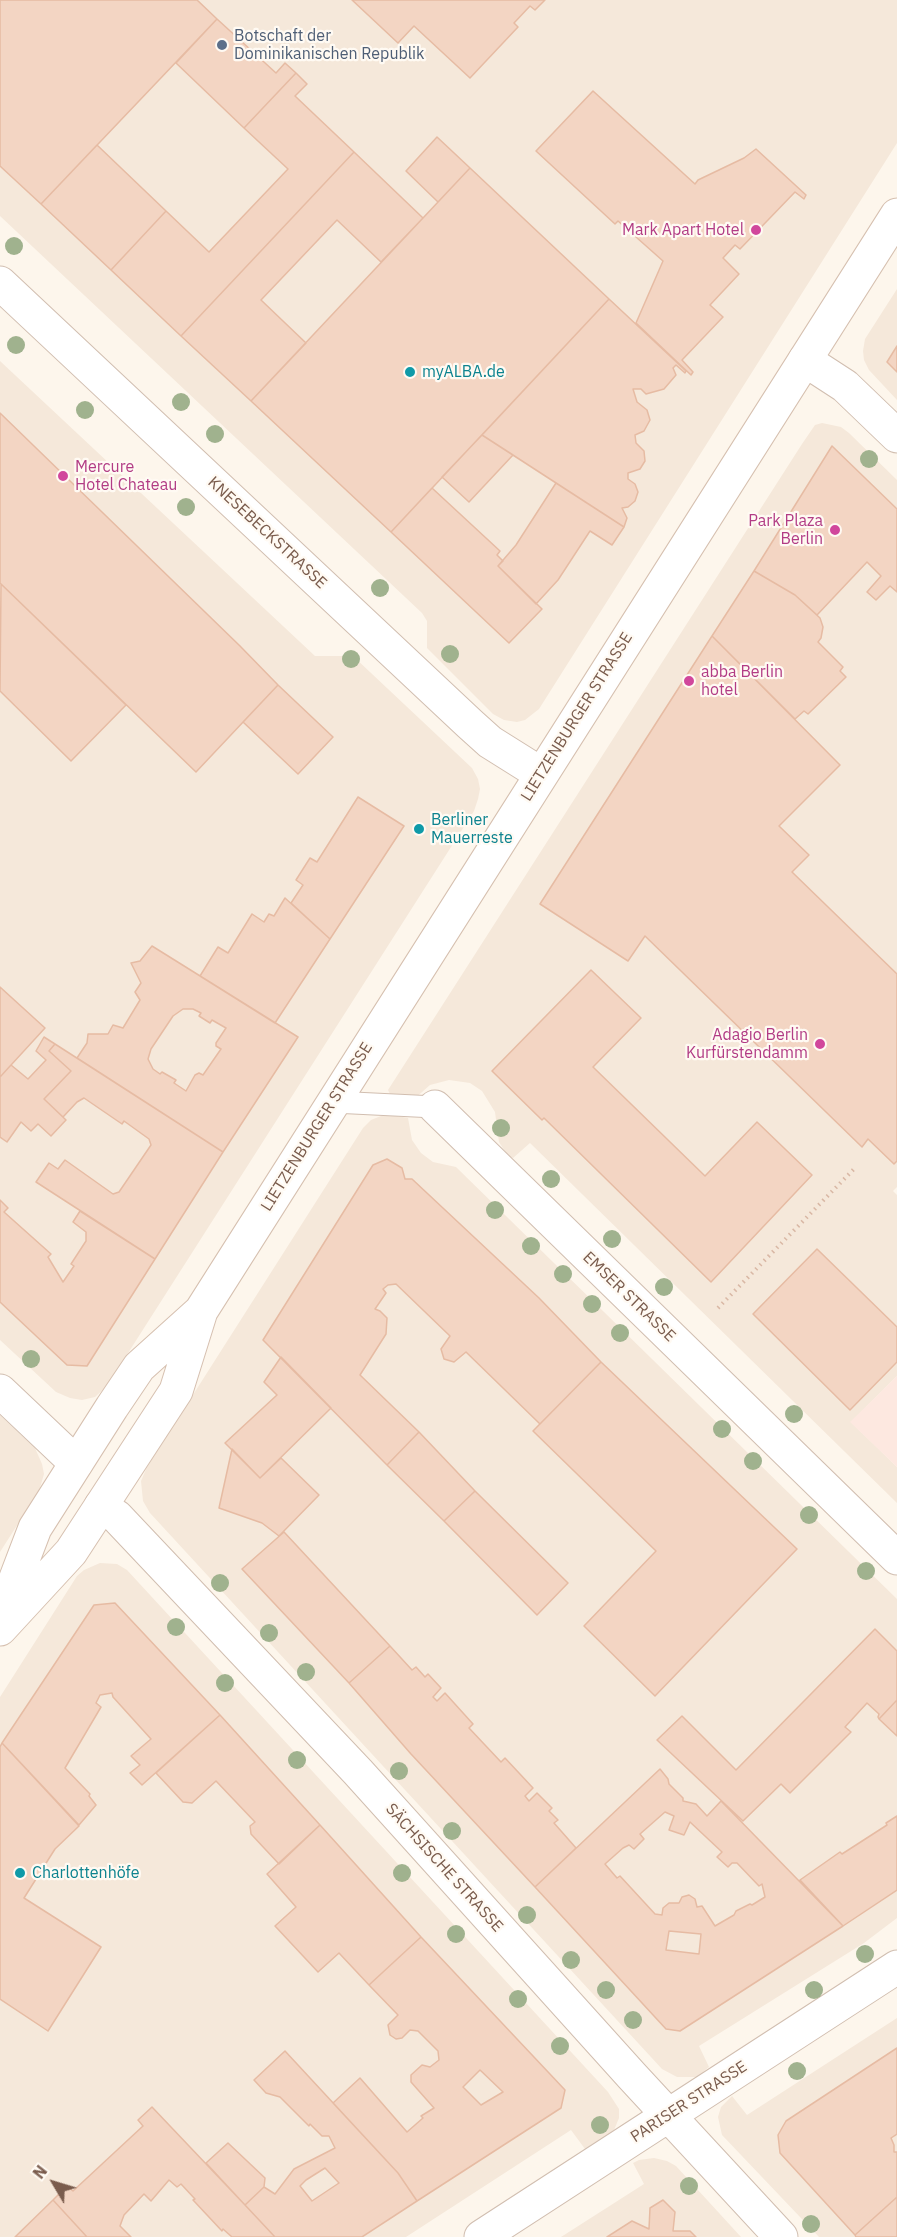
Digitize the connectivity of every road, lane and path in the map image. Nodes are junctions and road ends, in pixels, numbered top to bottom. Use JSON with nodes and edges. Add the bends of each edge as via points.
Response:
{"nodes":[{"id":1,"x":897,"y":215,"type":"edge"},
{"id":2,"x":0,"y":283,"type":"edge"},
{"id":3,"x":805,"y":360,"type":"junction"},
{"id":4,"x":897,"y":436,"type":"edge"},
{"id":5,"x":541,"y":774,"type":"junction"},
{"id":6,"x":333,"y":1102,"type":"junction"},
{"id":7,"x":435,"y":1107,"type":"joint"},
{"id":8,"x":854,"y":1169,"type":"dead end"},
{"id":9,"x":718,"y":1308,"type":"dead end"},
{"id":10,"x":201,"y":1311,"type":"junction"},
{"id":11,"x":0,"y":1392,"type":"edge"},
{"id":12,"x":76,"y":1463,"type":"junction"},
{"id":13,"x":101,"y":1506,"type":"junction"},
{"id":14,"x":897,"y":1558,"type":"edge"},
{"id":15,"x":0,"y":1620,"type":"edge"},
{"id":16,"x":0,"y":1629,"type":"edge"},
{"id":17,"x":897,"y":1967,"type":"edge"},
{"id":18,"x":668,"y":2115,"type":"junction"},
{"id":19,"x":481,"y":2237,"type":"edge"},
{"id":20,"x":781,"y":2237,"type":"edge"}],
"edges":[{"from":1,"to":3,"type":"street","name":"LIETZENBURGER STRASSE"},
{"from":2,"to":5,"type":"street","name":"KNESEBECKSTRASSE","via":[[470,724],[490,742]]},
{"from":3,"to":4,"type":"street","via":[[845,386]]},
{"from":3,"to":5,"type":"street","name":"LIETZENBURGER STRASSE"},
{"from":5,"to":6,"type":"street","name":"LIETZENBURGER STRASSE"},
{"from":6,"to":7,"type":"lane","name":"EMSER STRASSE"},
{"from":6,"to":10,"type":"street","name":"LIETZENBURGER STRASSE"},
{"from":7,"to":14,"type":"street","name":"EMSER STRASSE"},
{"from":8,"to":9,"type":"path"},
{"from":10,"to":12,"type":"street","name":"LIETZENBURGER STRASSE","via":[[139,1367]]},
{"from":10,"to":13,"type":"street","name":"LIETZENBURGER STRASSE","via":[[176,1391]]},
{"from":11,"to":12,"type":"street"},
{"from":12,"to":15,"type":"street","name":"LIETZENBURGER STRASSE","via":[[35,1528]]},
{"from":13,"to":16,"type":"street","name":"LIETZENBURGER STRASSE","via":[[71,1552]]},
{"from":13,"to":18,"type":"street","name":"SÄCHSISCHE STRASSE","via":[[117,1517],[358,1772]]},
{"from":17,"to":18,"type":"street","name":"PARISER STRASSE"},
{"from":18,"to":19,"type":"street","name":"PARISER STRASSE"},
{"from":18,"to":20,"type":"street","name":"SÄCHSISCHE STRASSE"}]}
